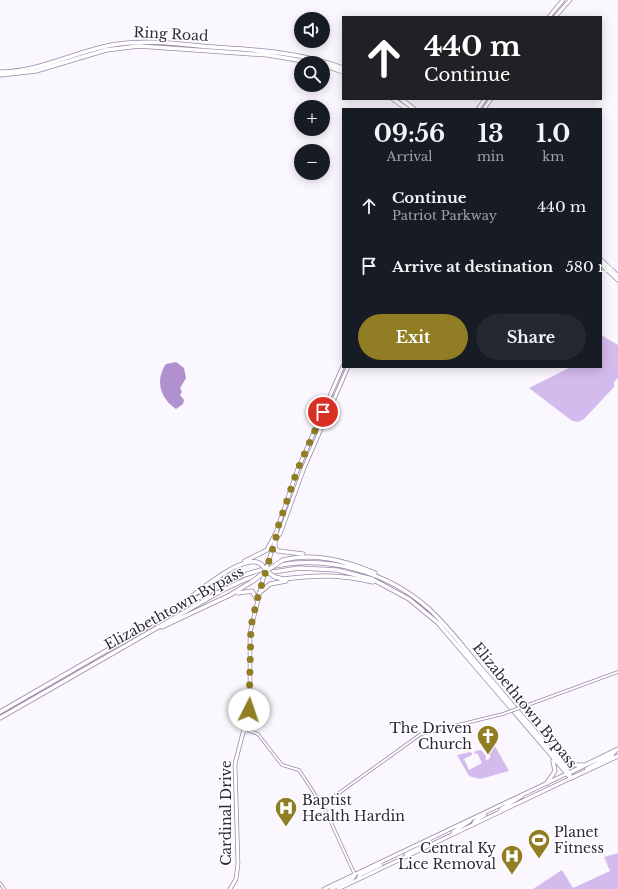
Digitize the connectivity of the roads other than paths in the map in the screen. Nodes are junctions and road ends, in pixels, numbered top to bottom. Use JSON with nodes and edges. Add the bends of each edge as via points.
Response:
{"nodes":[{"id":1,"x":563,"y":0,"type":"edge"},
{"id":2,"x":570,"y":0,"type":"edge"},
{"id":3,"x":550,"y":16,"type":"edge"},
{"id":4,"x":556,"y":16,"type":"edge"},
{"id":5,"x":294,"y":59,"type":"edge"},
{"id":6,"x":330,"y":67,"type":"edge"},
{"id":7,"x":342,"y":68,"type":"edge"},
{"id":8,"x":0,"y":72,"type":"edge"},
{"id":9,"x":342,"y":72,"type":"edge"},
{"id":10,"x":0,"y":75,"type":"edge"},
{"id":11,"x":394,"y":100,"type":"edge"},
{"id":12,"x":402,"y":100,"type":"edge"},
{"id":13,"x":406,"y":108,"type":"edge"},
{"id":14,"x":413,"y":108,"type":"edge"},
{"id":15,"x":602,"y":261,"type":"edge"},
{"id":16,"x":602,"y":265,"type":"edge"},
{"id":17,"x":618,"y":276,"type":"edge"},
{"id":18,"x":618,"y":280,"type":"edge"},
{"id":19,"x":342,"y":368,"type":"edge"},
{"id":20,"x":348,"y":368,"type":"edge"},
{"id":21,"x":276,"y":537,"type":"junction"},
{"id":22,"x":320,"y":557,"type":"junction"},
{"id":23,"x":266,"y":571,"type":"junction"},
{"id":24,"x":226,"y":572,"type":"junction"},
{"id":25,"x":300,"y":577,"type":"junction"},
{"id":26,"x":391,"y":583,"type":"junction"},
{"id":27,"x":384,"y":584,"type":"junction"},
{"id":28,"x":259,"y":593,"type":"junction"},
{"id":29,"x":230,"y":595,"type":"junction"},
{"id":30,"x":257,"y":600,"type":"junction"},
{"id":31,"x":131,"y":636,"type":"junction"},
{"id":32,"x":143,"y":636,"type":"junction"},
{"id":33,"x":618,"y":672,"type":"edge"},
{"id":34,"x":0,"y":712,"type":"edge"},
{"id":35,"x":0,"y":718,"type":"edge"},
{"id":36,"x":243,"y":732,"type":"junction"},
{"id":37,"x":616,"y":750,"type":"edge"},
{"id":38,"x":555,"y":754,"type":"junction"},
{"id":39,"x":550,"y":755,"type":"junction"},
{"id":40,"x":618,"y":756,"type":"edge"},
{"id":41,"x":586,"y":764,"type":"junction"},
{"id":42,"x":586,"y":772,"type":"junction"},
{"id":43,"x":568,"y":773,"type":"junction"},
{"id":44,"x":571,"y":778,"type":"junction"},
{"id":45,"x":547,"y":783,"type":"junction"},
{"id":46,"x":523,"y":795,"type":"junction"},
{"id":47,"x":526,"y":800,"type":"junction"},
{"id":48,"x":325,"y":803,"type":"dead end"},
{"id":49,"x":503,"y":804,"type":"junction"},
{"id":50,"x":322,"y":805,"type":"dead end"},
{"id":51,"x":324,"y":807,"type":"dead end"},
{"id":52,"x":500,"y":812,"type":"junction"},
{"id":53,"x":470,"y":820,"type":"junction"},
{"id":54,"x":473,"y":825,"type":"junction"},
{"id":55,"x":456,"y":826,"type":"junction"},
{"id":56,"x":430,"y":839,"type":"junction"},
{"id":57,"x":434,"y":843,"type":"junction"},
{"id":58,"x":407,"y":850,"type":"junction"},
{"id":59,"x":402,"y":858,"type":"junction"},
{"id":60,"x":354,"y":875,"type":"junction"},
{"id":61,"x":358,"y":879,"type":"junction"},
{"id":62,"x":0,"y":883,"type":"edge"},
{"id":63,"x":4,"y":889,"type":"edge"},
{"id":64,"x":230,"y":889,"type":"edge"},
{"id":65,"x":324,"y":889,"type":"edge"},
{"id":66,"x":331,"y":889,"type":"edge"},
{"id":67,"x":338,"y":889,"type":"edge"}],
"edges":[{"from":1,"to":3,"type":"main road"},
{"from":2,"to":4,"type":"main road"},
{"from":5,"to":10,"type":"highway","name":"Ring Road","via":[[268,55],[139,46],[99,52],[36,70]]},
{"from":6,"to":9,"type":"highway"},
{"from":7,"to":8,"type":"highway","name":"Ring Road","via":[[285,53],[142,42],[105,46],[37,67]]},
{"from":11,"to":13,"type":"highway"},
{"from":12,"to":14,"type":"highway"},
{"from":15,"to":17,"type":"highway"},
{"from":16,"to":18,"type":"highway"},
{"from":19,"to":21,"type":"main road","via":[[297,471]]},
{"from":20,"to":21,"type":"main road","via":[[304,468],[280,534]]},
{"from":21,"to":22,"type":"highway","via":[[275,548],[283,553]]},
{"from":21,"to":23,"type":"main road","name":"Cardinal Drive","bridge":true},
{"from":21,"to":24,"type":"highway","via":[[264,552]]},
{"from":22,"to":23,"type":"highway","bridge":true,"via":[[294,557],[283,560]]},
{"from":22,"to":26,"type":"highway","via":[[363,568]]},
{"from":23,"to":24,"type":"highway","bridge":true,"via":[[262,565],[254,561]]},
{"from":23,"to":25,"type":"highway","bridge":true,"via":[[283,579]]},
{"from":23,"to":28,"type":"main road","name":"Cardinal Drive","bridge":true},
{"from":23,"to":29,"type":"highway","bridge":true},
{"from":24,"to":31,"type":"highway"},
{"from":25,"to":27,"type":"highway","via":[[345,576]]},
{"from":25,"to":28,"type":"highway","via":[[270,584]]},
{"from":26,"to":31,"type":"highway","name":"Elizabethtown Bypass","via":[[363,571],[341,566],[311,563],[280,565],[233,579]]},
{"from":26,"to":38,"type":"highway","name":"Elizabethtown Bypass","via":[[416,598],[442,622]]},
{"from":27,"to":32,"type":"highway","name":"Elizabethtown Bypass","via":[[361,575],[331,569],[303,568],[276,571],[251,577],[233,585]]},
{"from":27,"to":39,"type":"highway","name":"Elizabethtown Bypass","via":[[409,599],[438,623]]},
{"from":28,"to":30,"type":"main road","name":"Cardinal Drive"},
{"from":29,"to":30,"type":"highway","via":[[252,591]]},
{"from":29,"to":32,"type":"highway"},
{"from":30,"to":36,"type":"main road","name":"Cardinal Drive","via":[[251,626],[250,705]]},
{"from":31,"to":34,"type":"highway","name":"Elizabethtown Bypass"},
{"from":32,"to":35,"type":"highway","name":"Elizabethtown Bypass"},
{"from":33,"to":48,"type":"street","bridge":true,"via":[[503,714],[421,734]]},
{"from":36,"to":50,"type":"street","via":[[247,730],[258,734],[282,765],[299,770]]},
{"from":36,"to":64,"type":"main road","name":"Cardinal Drive","via":[[235,764],[238,864]]},
{"from":37,"to":41,"type":"highway"},
{"from":37,"to":42,"type":"highway"},
{"from":38,"to":41,"type":"highway","via":[[570,765]]},
{"from":38,"to":43,"type":"highway","name":"Elizabethtown Bypass"},
{"from":39,"to":43,"type":"highway","name":"Elizabethtown Bypass"},
{"from":39,"to":45,"type":"highway","via":[[555,769],[554,775]]},
{"from":40,"to":42,"type":"highway"},
{"from":41,"to":43,"type":"highway"},
{"from":42,"to":44,"type":"highway"},
{"from":43,"to":44,"type":"highway","name":"Elizabethtown Bypass"},
{"from":43,"to":45,"type":"main road"},
{"from":44,"to":47,"type":"main road"},
{"from":45,"to":46,"type":"main road"},
{"from":45,"to":47,"type":"main road","via":[[529,794]]},
{"from":46,"to":49,"type":"main road"},
{"from":46,"to":52,"type":"main road"},
{"from":47,"to":52,"type":"main road"},
{"from":49,"to":53,"type":"main road"},
{"from":49,"to":54,"type":"main road","via":[[475,821]]},
{"from":51,"to":60,"type":"street"},
{"from":52,"to":54,"type":"main road"},
{"from":53,"to":55,"type":"main road"},
{"from":53,"to":57,"type":"main road","via":[[468,824]]},
{"from":54,"to":57,"type":"main road"},
{"from":55,"to":56,"type":"main road"},
{"from":55,"to":57,"type":"main road","via":[[436,838]]},
{"from":56,"to":58,"type":"main road"},
{"from":56,"to":59,"type":"main road","via":[[427,844]]},
{"from":57,"to":59,"type":"main road"},
{"from":58,"to":60,"type":"main road"},
{"from":58,"to":61,"type":"main road","via":[[360,875]]},
{"from":59,"to":61,"type":"main road"},
{"from":60,"to":65,"type":"main road"},
{"from":60,"to":66,"type":"main road","via":[[352,879]]},
{"from":61,"to":67,"type":"main road"},
{"from":62,"to":63,"type":"street"}]}
